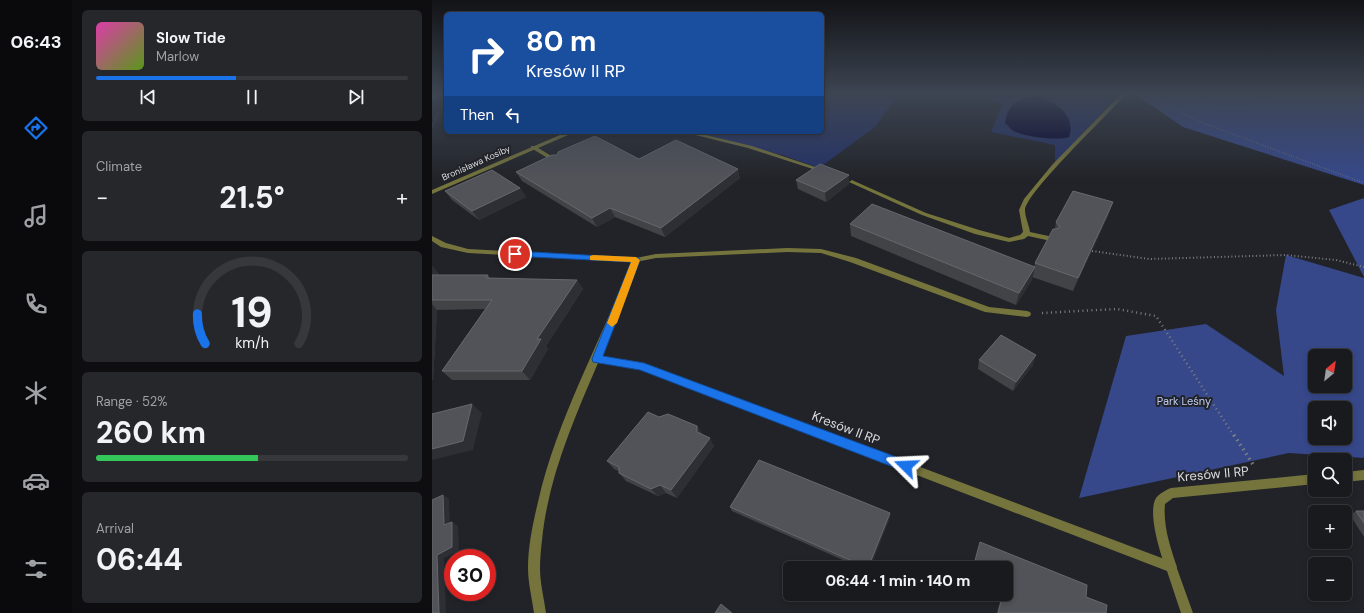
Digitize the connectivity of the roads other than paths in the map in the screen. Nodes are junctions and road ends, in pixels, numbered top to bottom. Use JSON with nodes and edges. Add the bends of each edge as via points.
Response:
{"nodes":[{"id":1,"x":1096,"y":123,"type":"edge"},
{"id":2,"x":567,"y":134,"type":"edge"},
{"id":3,"x":695,"y":134,"type":"edge"},
{"id":4,"x":533,"y":147,"type":"junction"},
{"id":5,"x":559,"y":162,"type":"edge"},
{"id":6,"x":833,"y":174,"type":"edge"},
{"id":7,"x":852,"y":182,"type":"dead end"},
{"id":8,"x":432,"y":192,"type":"edge"},
{"id":9,"x":1026,"y":233,"type":"junction"},
{"id":10,"x":432,"y":238,"type":"edge"},
{"id":11,"x":1051,"y":239,"type":"edge"},
{"id":12,"x":636,"y":260,"type":"junction"},
{"id":13,"x":1027,"y":314,"type":"road end"},
{"id":14,"x":597,"y":359,"type":"junction"},
{"id":15,"x":1364,"y":475,"type":"edge"},
{"id":16,"x":1352,"y":476,"type":"edge"},
{"id":17,"x":1308,"y":480,"type":"edge"},
{"id":18,"x":1171,"y":567,"type":"junction"},
{"id":19,"x":540,"y":613,"type":"edge"},
{"id":20,"x":1187,"y":613,"type":"edge"}],
"edges":[{"from":1,"to":9,"type":"street","via":[[1054,166],[1026,200],[1022,210]]},
{"from":2,"to":4,"type":"street","name":"Bronisława Kosiby"},
{"from":3,"to":6,"type":"street","via":[[750,147]]},
{"from":4,"to":5,"type":"street"},
{"from":4,"to":8,"type":"street","name":"Bronisława Kosiby"},
{"from":7,"to":9,"type":"street","via":[[924,214],[977,232],[1009,240],[1022,237]]},
{"from":9,"to":11,"type":"street"},
{"from":10,"to":12,"type":"street","via":[[444,245],[468,251]]},
{"from":12,"to":13,"type":"street","via":[[656,256],[821,251],[853,260],[988,310]]},
{"from":12,"to":14,"type":"street"},
{"from":14,"to":18,"type":"street","name":"Kresów II RP","via":[[641,366]]},
{"from":14,"to":19,"type":"street","via":[[575,407],[552,468],[540,512],[534,563]]},
{"from":15,"to":16,"type":"street"},
{"from":17,"to":18,"type":"street","name":"Kresów II RP","via":[[1171,493],[1160,501],[1158,518]]},
{"from":18,"to":20,"type":"street","name":"Kresów II RP"}]}
